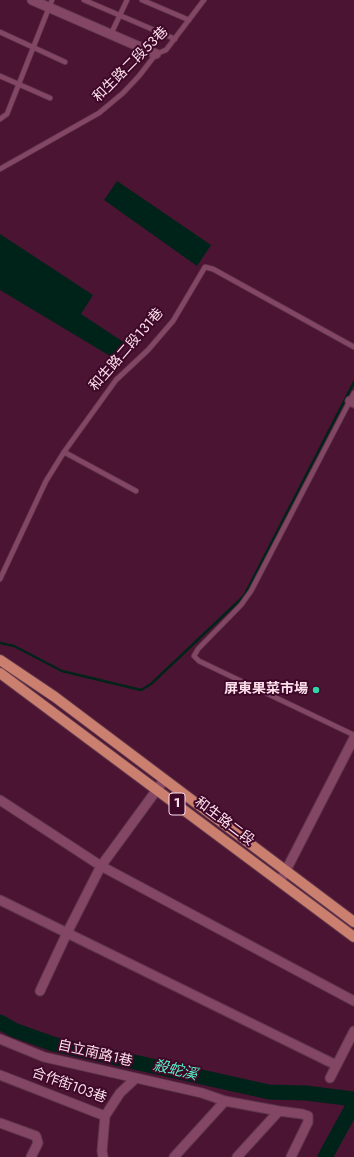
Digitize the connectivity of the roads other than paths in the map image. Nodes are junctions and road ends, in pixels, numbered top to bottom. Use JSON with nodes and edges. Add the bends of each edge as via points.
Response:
{"nodes":[{"id":1,"x":32,"y":0,"type":"edge"},
{"id":2,"x":84,"y":0,"type":"edge"},
{"id":3,"x":127,"y":0,"type":"edge"},
{"id":4,"x":142,"y":0,"type":"edge"},
{"id":5,"x":204,"y":0,"type":"edge"},
{"id":6,"x":51,"y":4,"type":"edge"},
{"id":7,"x":120,"y":15,"type":"junction"},
{"id":8,"x":189,"y":20,"type":"junction"},
{"id":9,"x":0,"y":32,"type":"edge"},
{"id":10,"x":111,"y":34,"type":"junction"},
{"id":11,"x":175,"y":39,"type":"junction"},
{"id":12,"x":34,"y":47,"type":"junction"},
{"id":13,"x":156,"y":54,"type":"junction"},
{"id":14,"x":65,"y":62,"type":"dead end"},
{"id":15,"x":0,"y":76,"type":"edge"},
{"id":16,"x":19,"y":84,"type":"junction"},
{"id":17,"x":50,"y":98,"type":"dead end"},
{"id":18,"x":0,"y":119,"type":"edge"},
{"id":19,"x":0,"y":169,"type":"edge"},
{"id":20,"x":354,"y":347,"type":"edge"},
{"id":21,"x":353,"y":399,"type":"edge"},
{"id":22,"x":64,"y":452,"type":"junction"},
{"id":23,"x":136,"y":491,"type":"dead end"},
{"id":24,"x":0,"y":579,"type":"edge"},
{"id":25,"x":0,"y":660,"type":"edge"},
{"id":26,"x":0,"y":673,"type":"edge"},
{"id":27,"x":354,"y":737,"type":"edge"},
{"id":28,"x":164,"y":780,"type":"junction"},
{"id":29,"x":158,"y":789,"type":"junction"},
{"id":30,"x":0,"y":800,"type":"edge"},
{"id":31,"x":101,"y":866,"type":"junction"},
{"id":32,"x":286,"y":872,"type":"junction"},
{"id":33,"x":280,"y":882,"type":"junction"},
{"id":34,"x":0,"y":900,"type":"edge"},
{"id":35,"x":354,"y":922,"type":"edge"},
{"id":36,"x":66,"y":933,"type":"junction"},
{"id":37,"x":354,"y":936,"type":"edge"},
{"id":38,"x":40,"y":991,"type":"dead end"},
{"id":39,"x":354,"y":1001,"type":"edge"},
{"id":40,"x":354,"y":1031,"type":"edge"},
{"id":41,"x":0,"y":1038,"type":"edge"},
{"id":42,"x":336,"y":1064,"type":"junction"},
{"id":43,"x":0,"y":1075,"type":"edge"},
{"id":44,"x":136,"y":1078,"type":"junction"},
{"id":45,"x":330,"y":1078,"type":"dead end"},
{"id":46,"x":225,"y":1101,"type":"junction"},
{"id":47,"x":279,"y":1111,"type":"junction"},
{"id":48,"x":105,"y":1116,"type":"junction"},
{"id":49,"x":0,"y":1123,"type":"edge"},
{"id":50,"x":31,"y":1157,"type":"edge"},
{"id":51,"x":103,"y":1157,"type":"edge"},
{"id":52,"x":174,"y":1157,"type":"edge"},
{"id":53,"x":237,"y":1157,"type":"edge"},
{"id":54,"x":291,"y":1157,"type":"edge"}],
"edges":[{"from":1,"to":6,"type":"street"},
{"from":2,"to":7,"type":"lane"},
{"from":3,"to":7,"type":"lane"},
{"from":4,"to":8,"type":"lane"},
{"from":5,"to":8,"type":"lane","name":"和生路二段53巷"},
{"from":6,"to":10,"type":"street"},
{"from":6,"to":12,"type":"lane"},
{"from":7,"to":10,"type":"lane"},
{"from":7,"to":11,"type":"lane"},
{"from":8,"to":11,"type":"lane","name":"和生路二段53巷"},
{"from":9,"to":12,"type":"lane"},
{"from":10,"to":13,"type":"street"},
{"from":11,"to":13,"type":"lane","name":"和生路二段53巷","via":[[166,50]]},
{"from":12,"to":14,"type":"lane"},
{"from":12,"to":16,"type":"lane"},
{"from":13,"to":19,"type":"lane","name":"和生路二段53巷","via":[[140,76],[99,113]]},
{"from":15,"to":16,"type":"lane"},
{"from":16,"to":17,"type":"lane"},
{"from":16,"to":18,"type":"lane","via":[[7,114]]},
{"from":20,"to":22,"type":"lane","name":"和生路二段131巷","via":[[213,269],[205,267],[173,320],[148,350],[116,380]]},
{"from":21,"to":27,"type":"lane","via":[[251,591],[194,656],[199,661]]},
{"from":22,"to":23,"type":"lane"},
{"from":22,"to":24,"type":"lane","name":"和生路二段131巷","via":[[46,481]]},
{"from":25,"to":28,"type":"main road","name":"和生路二段","number":"1","via":[[55,697]]},
{"from":26,"to":29,"type":"main road","name":"和生路二段","number":"1"},
{"from":27,"to":32,"type":"street"},
{"from":28,"to":29,"type":"street"},
{"from":28,"to":32,"type":"main road","name":"和生路二段","number":"1"},
{"from":29,"to":31,"type":"street"},
{"from":29,"to":33,"type":"main road","name":"和生路二段","number":"1"},
{"from":30,"to":31,"type":"street"},
{"from":31,"to":36,"type":"street"},
{"from":31,"to":39,"type":"street"},
{"from":32,"to":33,"type":"street"},
{"from":32,"to":35,"type":"main road","name":"和生路二段","number":"1"},
{"from":33,"to":37,"type":"main road","name":"和生路二段","number":"1"},
{"from":34,"to":36,"type":"street"},
{"from":36,"to":38,"type":"street"},
{"from":36,"to":42,"type":"street"},
{"from":40,"to":42,"type":"street"},
{"from":41,"to":44,"type":"street","name":"自立南路1巷","via":[[44,1057]]},
{"from":42,"to":45,"type":"street"},
{"from":43,"to":48,"type":"street","name":"合作街103巷"},
{"from":44,"to":46,"type":"street","name":"自立南路1巷"},
{"from":44,"to":48,"type":"street","name":"合作街103巷","via":[[120,1093]]},
{"from":46,"to":47,"type":"street","name":"自立南路1巷"},
{"from":46,"to":52,"type":"street"},
{"from":47,"to":53,"type":"street"},
{"from":47,"to":54,"type":"street","name":"自立南路1巷","via":[[308,1116],[306,1127]]},
{"from":48,"to":51,"type":"street"},
{"from":49,"to":50,"type":"street","via":[[36,1136],[38,1142]]}]}
